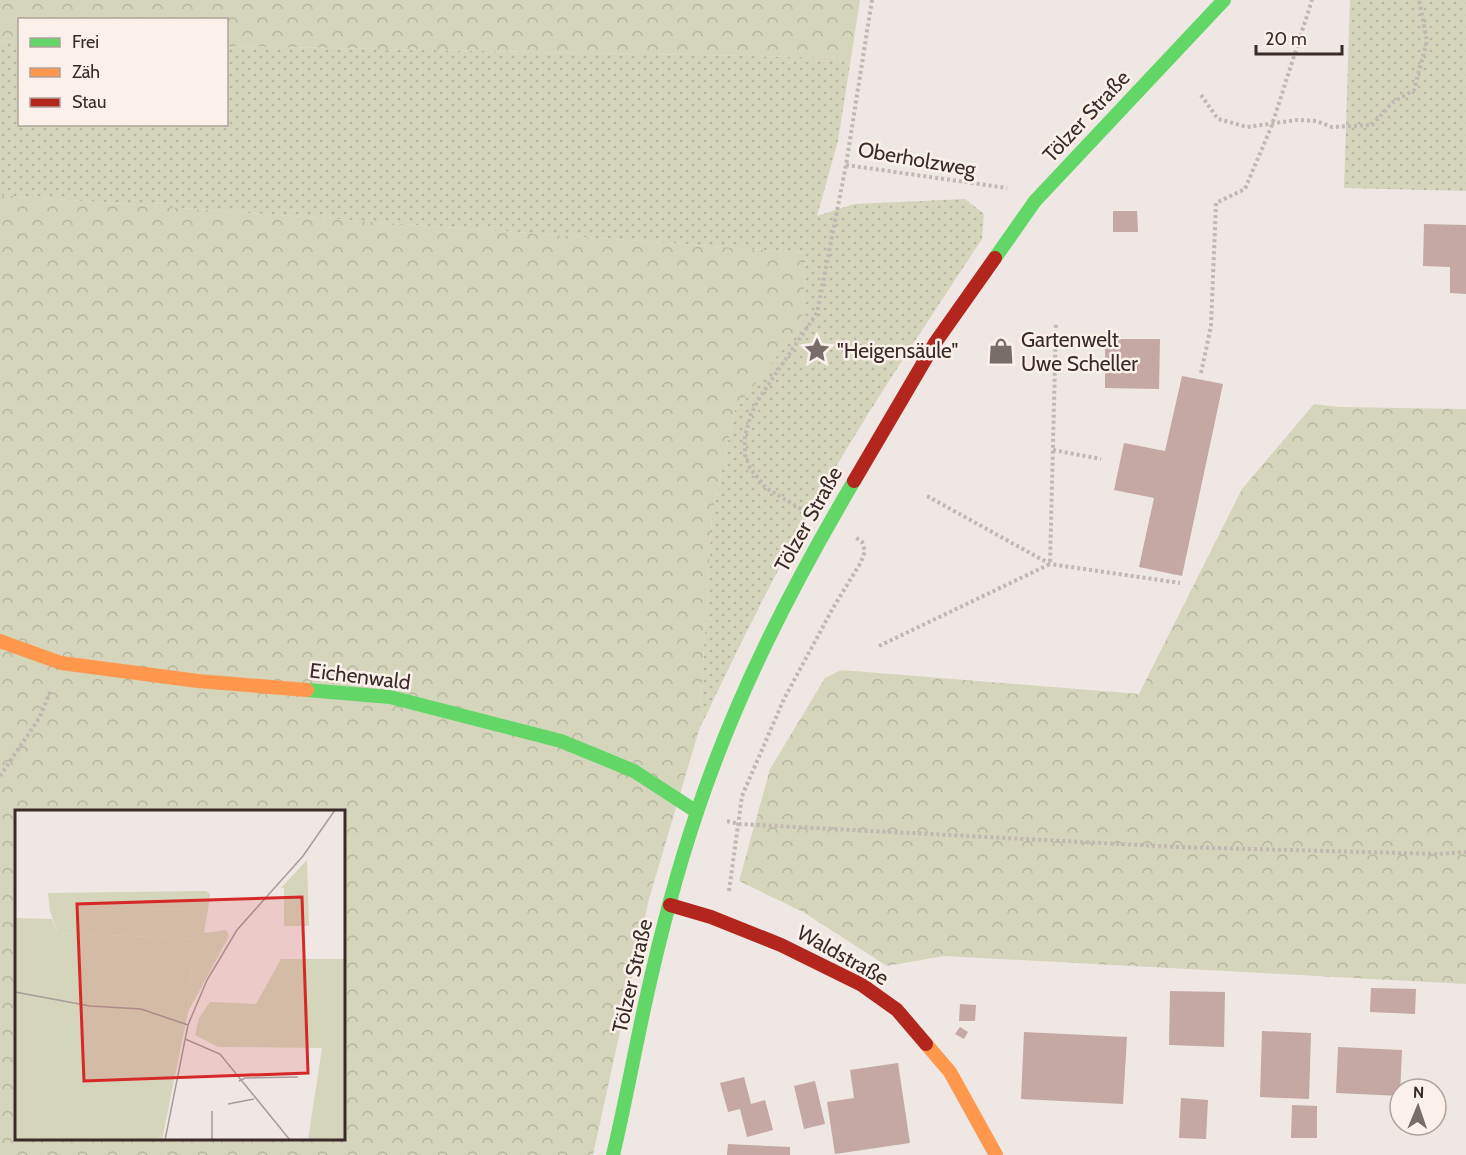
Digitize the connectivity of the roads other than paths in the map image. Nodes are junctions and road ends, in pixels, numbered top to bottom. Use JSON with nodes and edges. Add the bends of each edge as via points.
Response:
{"nodes":[{"id":1,"x":1224,"y":0,"type":"edge"},
{"id":2,"x":0,"y":641,"type":"edge"},
{"id":3,"x":697,"y":812,"type":"junction"},
{"id":4,"x":670,"y":905,"type":"junction"},
{"id":5,"x":613,"y":1155,"type":"edge"},
{"id":6,"x":996,"y":1155,"type":"edge"}],
"edges":[{"from":1,"to":3,"type":"main road","name":"Tölzer Straße","via":[[1035,201],[935,343],[827,526],[767,638]]},
{"from":2,"to":3,"type":"main road","name":"Eichenwald","via":[[61,663],[198,681],[390,697],[561,741],[634,771]]},
{"from":3,"to":4,"type":"main road","name":"Tölzer Straße"},
{"from":4,"to":5,"type":"main road","name":"Tölzer Straße"},
{"from":4,"to":6,"type":"main road","name":"Waldstraße","via":[[781,945],[862,985],[897,1010],[950,1072]]}]}
